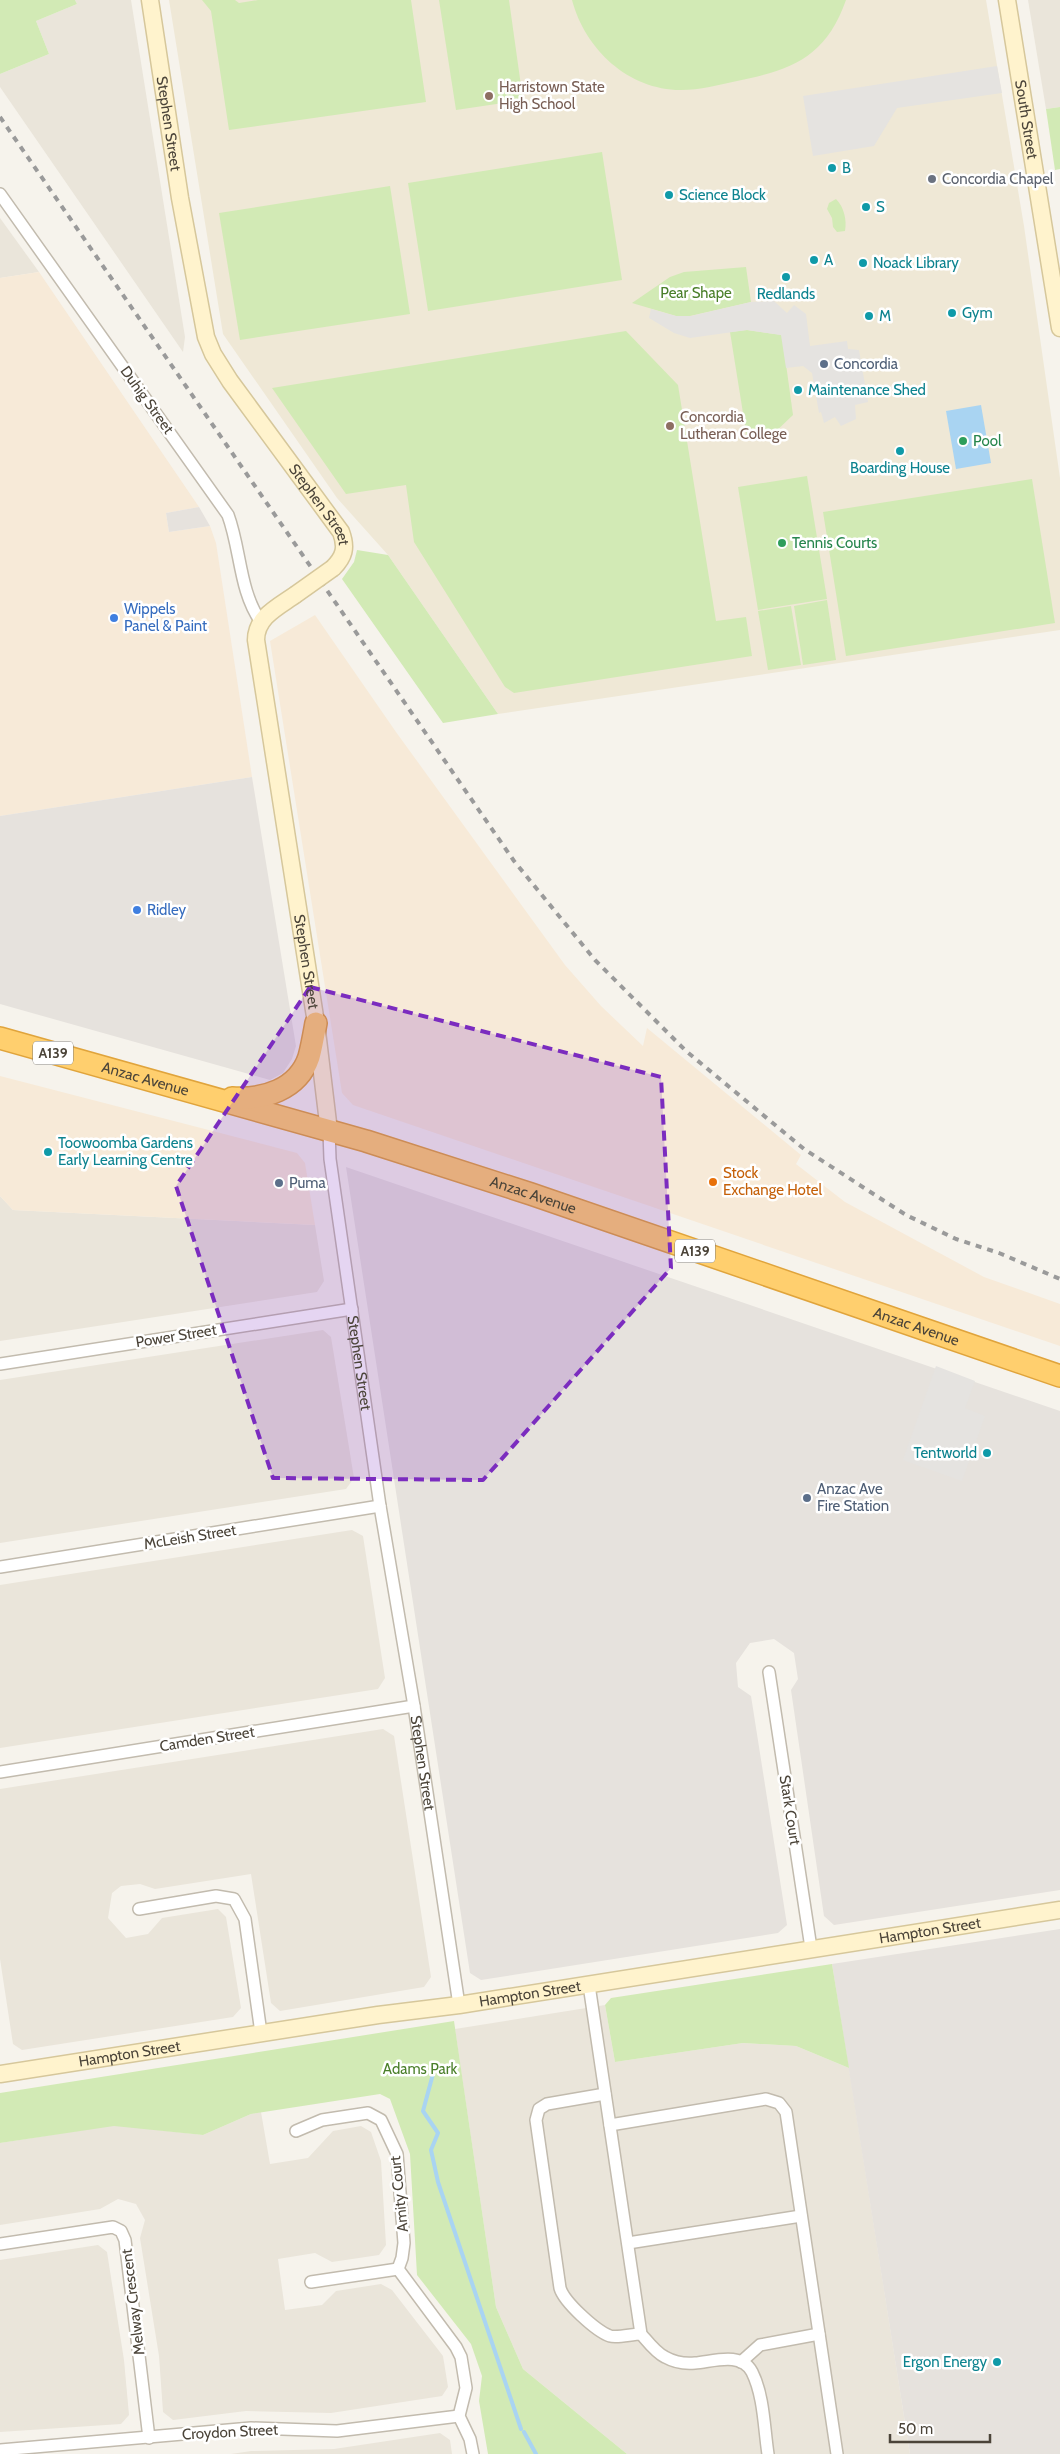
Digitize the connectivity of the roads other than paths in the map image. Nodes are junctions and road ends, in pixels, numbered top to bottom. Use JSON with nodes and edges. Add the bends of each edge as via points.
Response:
{"nodes":[{"id":1,"x":150,"y":0,"type":"edge"},
{"id":2,"x":1007,"y":0,"type":"edge"},
{"id":3,"x":0,"y":194,"type":"edge"},
{"id":4,"x":1060,"y":328,"type":"edge"},
{"id":5,"x":261,"y":622,"type":"junction"},
{"id":6,"x":316,"y":1023,"type":"junction"},
{"id":7,"x":0,"y":1038,"type":"edge"},
{"id":8,"x":207,"y":1096,"type":"junction"},
{"id":9,"x":329,"y":1131,"type":"junction"},
{"id":10,"x":352,"y":1308,"type":"junction"},
{"id":11,"x":0,"y":1364,"type":"edge"},
{"id":12,"x":1060,"y":1376,"type":"edge"},
{"id":13,"x":380,"y":1506,"type":"junction"},
{"id":14,"x":0,"y":1567,"type":"edge"},
{"id":15,"x":769,"y":1672,"type":"dead end"},
{"id":16,"x":414,"y":1706,"type":"junction"},
{"id":17,"x":0,"y":1772,"type":"edge"},
{"id":18,"x":139,"y":1909,"type":"dead end"},
{"id":19,"x":1060,"y":1910,"type":"edge"},
{"id":20,"x":812,"y":1948,"type":"junction"},
{"id":21,"x":589,"y":1985,"type":"junction"},
{"id":22,"x":459,"y":2005,"type":"junction"},
{"id":23,"x":261,"y":2033,"type":"junction"},
{"id":24,"x":0,"y":2073,"type":"edge"},
{"id":25,"x":605,"y":2094,"type":"junction"},
{"id":26,"x":610,"y":2125,"type":"junction"},
{"id":27,"x":296,"y":2131,"type":"dead end"},
{"id":28,"x":801,"y":2216,"type":"junction"},
{"id":29,"x":628,"y":2243,"type":"junction"},
{"id":30,"x":0,"y":2244,"type":"edge"},
{"id":31,"x":398,"y":2269,"type":"junction"},
{"id":32,"x":311,"y":2282,"type":"dead end"},
{"id":33,"x":641,"y":2334,"type":"junction"},
{"id":34,"x":819,"y":2334,"type":"junction"},
{"id":35,"x":741,"y":2362,"type":"junction"},
{"id":36,"x":459,"y":2416,"type":"junction"},
{"id":37,"x":149,"y":2438,"type":"junction"},
{"id":38,"x":0,"y":2450,"type":"edge"},
{"id":39,"x":473,"y":2454,"type":"edge"},
{"id":40,"x":768,"y":2454,"type":"edge"},
{"id":41,"x":837,"y":2454,"type":"edge"}],
"edges":[{"from":1,"to":5,"type":"street","name":"Stephen Street","bridge":true,"via":[[178,188],[206,337],[230,381],[341,532],[344,550],[341,559]]},
{"from":2,"to":4,"type":"street","name":"South Street"},
{"from":3,"to":5,"type":"street","name":"Duhig Street","via":[[228,515],[248,598]]},
{"from":5,"to":6,"type":"street","name":"Stephen Street","via":[[256,633],[257,648]]},
{"from":6,"to":8,"type":"highway","via":[[304,1068],[289,1085],[276,1093],[245,1099]]},
{"from":6,"to":9,"type":"street","name":"Stephen Street"},
{"from":7,"to":8,"type":"highway","name":"Anzac Avenue","number":"A139"},
{"from":8,"to":9,"type":"highway","name":"Anzac Avenue","number":"A139"},
{"from":9,"to":10,"type":"street","name":"Stephen Street","via":[[330,1159]]},
{"from":9,"to":12,"type":"highway","name":"Anzac Avenue","number":"A139","via":[[521,1191]]},
{"from":10,"to":11,"type":"street","name":"Power Street"},
{"from":10,"to":13,"type":"street","name":"Stephen Street"},
{"from":13,"to":14,"type":"street","name":"McLeish Street"},
{"from":13,"to":16,"type":"street","name":"Stephen Street"},
{"from":15,"to":20,"type":"street","name":"Stark Court"},
{"from":16,"to":17,"type":"street","name":"Camden Street"},
{"from":16,"to":22,"type":"street","name":"Stephen Street"},
{"from":18,"to":23,"type":"street","via":[[216,1896],[234,1899],[245,1919]]},
{"from":19,"to":20,"type":"street","name":"Hampton Street"},
{"from":20,"to":21,"type":"street","name":"Hampton Street"},
{"from":21,"to":22,"type":"street","name":"Hampton Street"},
{"from":21,"to":25,"type":"street"},
{"from":22,"to":23,"type":"street","name":"Hampton Street"},
{"from":23,"to":24,"type":"street","name":"Hampton Street"},
{"from":25,"to":26,"type":"street"},
{"from":25,"to":33,"type":"street","via":[[547,2104],[540,2109],[536,2120],[560,2288],[563,2297],[603,2332],[612,2336]]},
{"from":26,"to":28,"type":"street","via":[[766,2099],[779,2103],[786,2112]]},
{"from":26,"to":29,"type":"street"},
{"from":27,"to":31,"type":"street","name":"Amity Court","via":[[322,2120],[368,2113],[381,2120],[397,2154],[404,2243]]},
{"from":28,"to":29,"type":"street"},
{"from":28,"to":34,"type":"street"},
{"from":29,"to":33,"type":"street"},
{"from":30,"to":37,"type":"street","name":"Melway Crescent","via":[[113,2227],[122,2231]]},
{"from":31,"to":32,"type":"street"},
{"from":31,"to":36,"type":"street","via":[[461,2357],[466,2388]]},
{"from":33,"to":35,"type":"street","via":[[664,2357],[677,2362],[724,2358]]},
{"from":34,"to":35,"type":"street","via":[[760,2345]]},
{"from":34,"to":41,"type":"street"},
{"from":35,"to":40,"type":"street","via":[[751,2370],[758,2388]]},
{"from":36,"to":37,"type":"street","name":"Croydon Street","via":[[338,2431],[251,2428]]},
{"from":36,"to":39,"type":"street"},
{"from":37,"to":38,"type":"street","name":"Croydon Street"}]}
